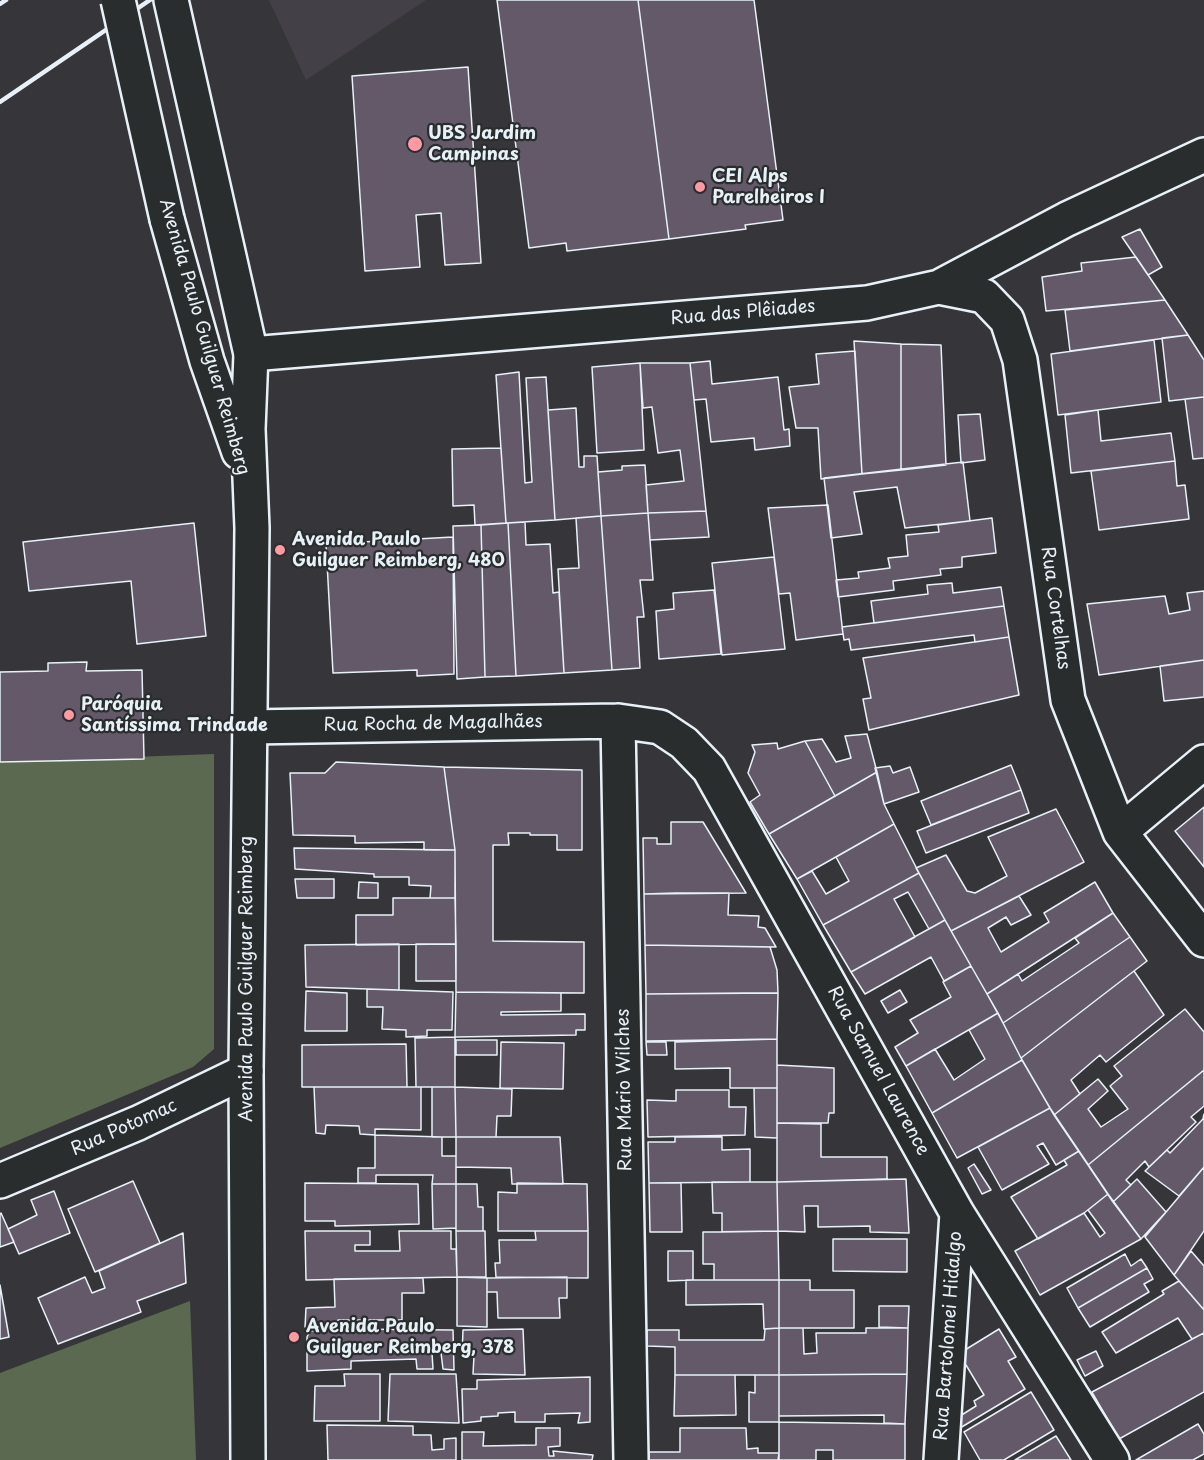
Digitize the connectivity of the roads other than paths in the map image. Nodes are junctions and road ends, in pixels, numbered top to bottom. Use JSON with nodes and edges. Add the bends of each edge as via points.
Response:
{"nodes":[{"id":1,"x":118,"y":0,"type":"edge"},
{"id":2,"x":171,"y":0,"type":"edge"},
{"id":3,"x":1204,"y":155,"type":"edge"},
{"id":4,"x":939,"y":287,"type":"junction"},
{"id":5,"x":251,"y":354,"type":"junction"},
{"id":6,"x":207,"y":361,"type":"junction"},
{"id":7,"x":250,"y":498,"type":"junction"},
{"id":8,"x":618,"y":721,"type":"junction"},
{"id":9,"x":249,"y":727,"type":"junction"},
{"id":10,"x":1204,"y":762,"type":"edge"},
{"id":11,"x":1120,"y":832,"type":"junction"},
{"id":12,"x":1204,"y":940,"type":"edge"},
{"id":13,"x":246,"y":1071,"type":"junction"},
{"id":14,"x":0,"y":1181,"type":"edge"},
{"id":15,"x":957,"y":1213,"type":"junction"},
{"id":16,"x":248,"y":1460,"type":"edge"},
{"id":17,"x":631,"y":1460,"type":"edge"},
{"id":18,"x":941,"y":1460,"type":"edge"},
{"id":19,"x":1112,"y":1460,"type":"edge"}],
"edges":[{"from":1,"to":6,"type":"street","name":"Avenida Paulo Guilguer Reimberg","bridge":true,"via":[[167,219]]},
{"from":2,"to":5,"type":"street","name":"Avenida Paulo Guilguer Reimberg"},
{"from":3,"to":4,"type":"street","name":"Rua das Plêiades","via":[[1067,219]]},
{"from":4,"to":5,"type":"street","name":"Rua das Plêiades","via":[[867,303]]},
{"from":4,"to":11,"type":"street","name":"Rua Cortelhas","via":[[984,296],[1006,320],[1017,350],[1068,700]]},
{"from":5,"to":6,"type":"street","name":"Rua das Plêiades"},
{"from":5,"to":7,"type":"street","name":"Avenida Paulo Guilguer Reimberg"},
{"from":6,"to":7,"type":"street","name":"Avenida Paulo Guilguer Reimberg","via":[[233,430]]},
{"from":7,"to":9,"type":"street","name":"Avenida Paulo Guilguer Reimberg"},
{"from":8,"to":9,"type":"street","name":"Rua Rocha de Magalhães"},
{"from":8,"to":15,"type":"street","name":"Rua Samuel Laurence","via":[[660,727],[684,742],[709,769]]},
{"from":8,"to":17,"type":"street","name":"Rua Mário Wilches"},
{"from":9,"to":13,"type":"street","name":"Avenida Paulo Guilguer Reimberg"},
{"from":10,"to":11,"type":"street"},
{"from":11,"to":12,"type":"street","name":"Rua Cortelhas"},
{"from":13,"to":14,"type":"street","name":"Rua Potomac","via":[[138,1123]]},
{"from":13,"to":16,"type":"street","name":"Avenida Paulo Guilguer Reimberg"},
{"from":15,"to":18,"type":"street","name":"Rua Bartolomei Hidalgo"},
{"from":15,"to":19,"type":"street","name":"Rua Samuel Laurence"}]}
